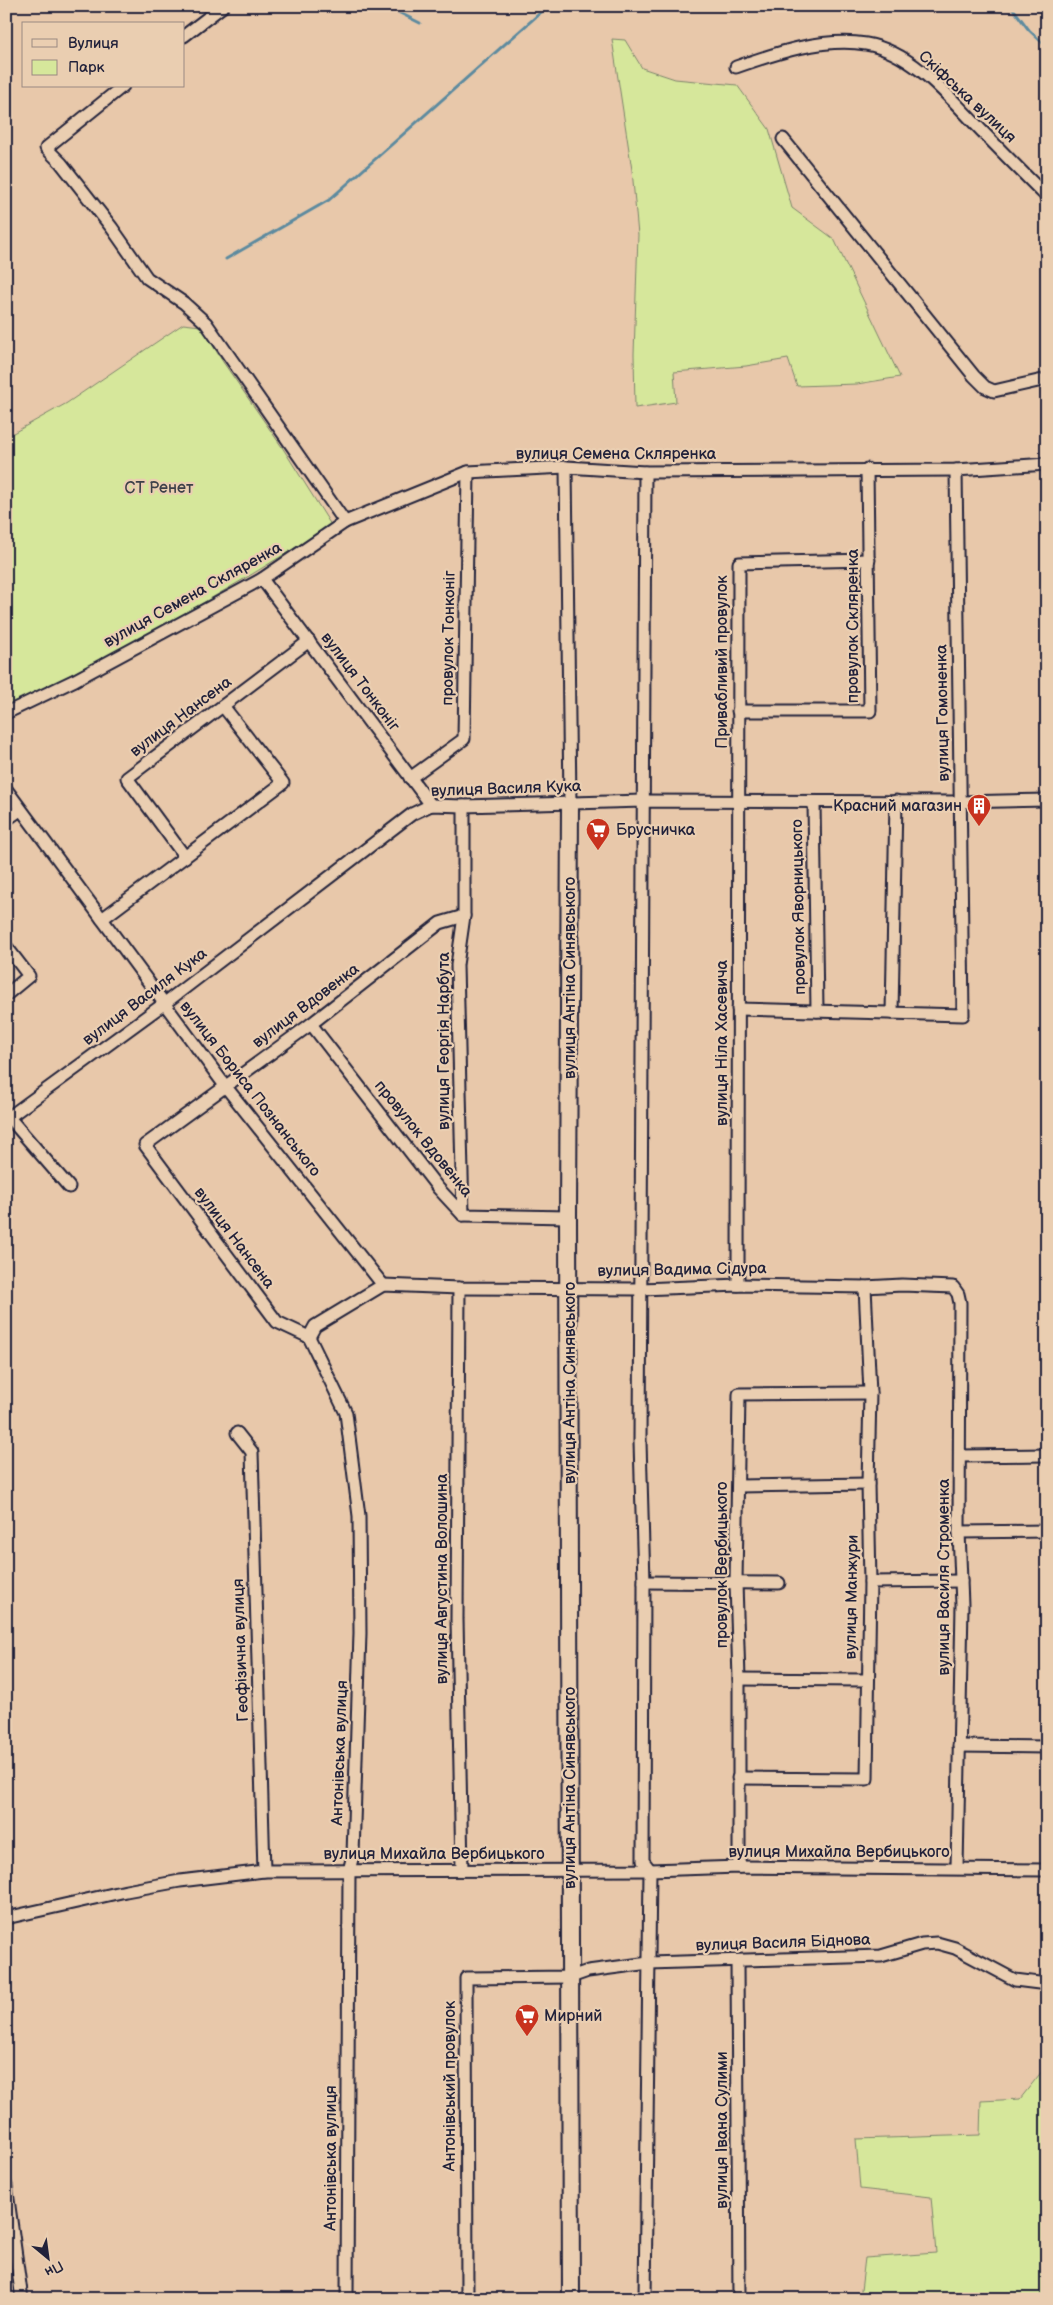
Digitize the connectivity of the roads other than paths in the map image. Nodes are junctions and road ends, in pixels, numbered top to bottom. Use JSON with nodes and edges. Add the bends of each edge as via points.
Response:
{"nodes":[{"id":1,"x":223,"y":6,"type":"edge"},
{"id":2,"x":185,"y":35,"type":"edge"},
{"id":3,"x":736,"y":68,"type":"dead end"},
{"id":4,"x":121,"y":88,"type":"edge"},
{"id":5,"x":783,"y":139,"type":"dead end"},
{"id":6,"x":1047,"y":196,"type":"edge"},
{"id":7,"x":1047,"y":379,"type":"edge"},
{"id":8,"x":1047,"y":464,"type":"edge"},
{"id":9,"x":566,"y":467,"type":"junction"},
{"id":10,"x":868,"y":469,"type":"junction"},
{"id":11,"x":956,"y":470,"type":"junction"},
{"id":12,"x":468,"y":472,"type":"junction"},
{"id":13,"x":645,"y":472,"type":"junction"},
{"id":14,"x":345,"y":522,"type":"junction"},
{"id":15,"x":869,"y":560,"type":"junction"},
{"id":16,"x":262,"y":579,"type":"junction"},
{"id":17,"x":309,"y":641,"type":"junction"},
{"id":18,"x":223,"y":706,"type":"junction"},
{"id":19,"x":738,"y":711,"type":"junction"},
{"id":20,"x":6,"y":713,"type":"edge"},
{"id":21,"x":410,"y":778,"type":"junction"},
{"id":22,"x":6,"y":789,"type":"edge"},
{"id":23,"x":1047,"y":800,"type":"edge"},
{"id":24,"x":643,"y":801,"type":"junction"},
{"id":25,"x":738,"y":801,"type":"junction"},
{"id":26,"x":896,"y":801,"type":"junction"},
{"id":27,"x":814,"y":802,"type":"junction"},
{"id":28,"x":961,"y":802,"type":"junction"},
{"id":29,"x":570,"y":804,"type":"junction"},
{"id":30,"x":431,"y":805,"type":"junction"},
{"id":31,"x":464,"y":806,"type":"junction"},
{"id":32,"x":20,"y":810,"type":"junction"},
{"id":33,"x":6,"y":820,"type":"edge"},
{"id":34,"x":185,"y":856,"type":"junction"},
{"id":35,"x":464,"y":916,"type":"junction"},
{"id":36,"x":102,"y":919,"type":"junction"},
{"id":37,"x":6,"y":946,"type":"edge"},
{"id":38,"x":6,"y":994,"type":"edge"},
{"id":39,"x":164,"y":1003,"type":"junction"},
{"id":40,"x":738,"y":1009,"type":"junction"},
{"id":41,"x":817,"y":1011,"type":"junction"},
{"id":42,"x":892,"y":1012,"type":"junction"},
{"id":43,"x":311,"y":1024,"type":"junction"},
{"id":44,"x":226,"y":1087,"type":"junction"},
{"id":45,"x":8,"y":1115,"type":"edge"},
{"id":46,"x":145,"y":1145,"type":"joint"},
{"id":47,"x":69,"y":1188,"type":"dead end"},
{"id":48,"x":463,"y":1216,"type":"junction"},
{"id":49,"x":568,"y":1217,"type":"junction"},
{"id":50,"x":383,"y":1285,"type":"junction"},
{"id":51,"x":738,"y":1285,"type":"junction"},
{"id":52,"x":570,"y":1287,"type":"junction"},
{"id":53,"x":864,"y":1287,"type":"junction"},
{"id":54,"x":953,"y":1287,"type":"joint"},
{"id":55,"x":459,"y":1288,"type":"junction"},
{"id":56,"x":642,"y":1288,"type":"junction"},
{"id":57,"x":309,"y":1337,"type":"junction"},
{"id":58,"x":870,"y":1393,"type":"junction"},
{"id":59,"x":236,"y":1433,"type":"dead end"},
{"id":60,"x":1047,"y":1455,"type":"edge"},
{"id":61,"x":960,"y":1456,"type":"junction"},
{"id":62,"x":868,"y":1484,"type":"junction"},
{"id":63,"x":738,"y":1486,"type":"junction"},
{"id":64,"x":1047,"y":1530,"type":"edge"},
{"id":65,"x":959,"y":1532,"type":"junction"},
{"id":66,"x":961,"y":1581,"type":"junction"},
{"id":67,"x":644,"y":1582,"type":"junction"},
{"id":68,"x":870,"y":1582,"type":"junction"},
{"id":69,"x":736,"y":1583,"type":"junction"},
{"id":70,"x":779,"y":1583,"type":"dead end"},
{"id":71,"x":739,"y":1679,"type":"junction"},
{"id":72,"x":867,"y":1680,"type":"junction"},
{"id":73,"x":959,"y":1746,"type":"junction"},
{"id":74,"x":1047,"y":1747,"type":"edge"},
{"id":75,"x":738,"y":1778,"type":"junction"},
{"id":76,"x":739,"y":1867,"type":"junction"},
{"id":77,"x":957,"y":1868,"type":"junction"},
{"id":78,"x":462,"y":1870,"type":"junction"},
{"id":79,"x":570,"y":1870,"type":"junction"},
{"id":80,"x":650,"y":1870,"type":"junction"},
{"id":81,"x":1047,"y":1870,"type":"edge"},
{"id":82,"x":264,"y":1871,"type":"junction"},
{"id":83,"x":349,"y":1871,"type":"junction"},
{"id":84,"x":6,"y":1918,"type":"edge"},
{"id":85,"x":737,"y":1961,"type":"junction"},
{"id":86,"x":649,"y":1963,"type":"junction"},
{"id":87,"x":572,"y":1977,"type":"junction"},
{"id":88,"x":1047,"y":1984,"type":"edge"},
{"id":89,"x":6,"y":2185,"type":"edge"},
{"id":90,"x":22,"y":2299,"type":"edge"},
{"id":91,"x":346,"y":2299,"type":"edge"},
{"id":92,"x":467,"y":2299,"type":"edge"},
{"id":93,"x":571,"y":2299,"type":"edge"},
{"id":94,"x":645,"y":2299,"type":"edge"},
{"id":95,"x":739,"y":2299,"type":"edge"}],
"edges":[{"from":1,"to":2,"type":"street"},
{"from":3,"to":6,"type":"street","name":"Скіфська вулиця","via":[[768,56],[811,46],[849,42],[887,50],[916,68],[947,96]]},
{"from":4,"to":14,"type":"street","via":[[46,148],[112,228],[147,278],[184,303],[206,323]]},
{"from":5,"to":7,"type":"street","via":[[985,387],[994,390]]},
{"from":8,"to":11,"type":"street","name":"вулиця Семена Скляренка"},
{"from":9,"to":12,"type":"street","name":"вулиця Семена Скляренка"},
{"from":9,"to":13,"type":"street","name":"вулиця Семена Скляренка"},
{"from":9,"to":29,"type":"street","name":"вулиця Антіна Синявського"},
{"from":10,"to":11,"type":"street","name":"вулиця Семена Скляренка"},
{"from":10,"to":13,"type":"street","name":"вулиця Семена Скляренка"},
{"from":10,"to":15,"type":"street","name":"провулок Скляренка"},
{"from":11,"to":28,"type":"street","name":"вулиця Гомоненка"},
{"from":12,"to":14,"type":"street","name":"вулиця Семена Скляренка"},
{"from":12,"to":21,"type":"street","name":"провулок Тонконіг","via":[[464,739]]},
{"from":13,"to":24,"type":"street"},
{"from":14,"to":16,"type":"street","name":"вулиця Семена Скляренка"},
{"from":15,"to":19,"type":"street","name":"Привабливий провулок","via":[[739,563]]},
{"from":15,"to":19,"type":"street","name":"провулок Скляренка","via":[[870,711]]},
{"from":16,"to":17,"type":"street","name":"вулиця Тонконіг"},
{"from":16,"to":20,"type":"street","name":"вулиця Семена Скляренка","via":[[75,680]]},
{"from":17,"to":18,"type":"street","name":"вулиця Нансена"},
{"from":17,"to":21,"type":"street","name":"вулиця Тонконіг"},
{"from":18,"to":34,"type":"street","name":"вулиця Нансена","via":[[127,778]]},
{"from":18,"to":34,"type":"street","via":[[283,783]]},
{"from":19,"to":25,"type":"street","name":"Привабливий провулок"},
{"from":21,"to":30,"type":"street","name":"вулиця Тонконіг"},
{"from":22,"to":32,"type":"street","name":"вулиця Бориса Познанського"},
{"from":23,"to":28,"type":"street","name":"вулиця Василя Кука"},
{"from":24,"to":25,"type":"street","name":"вулиця Василя Кука"},
{"from":24,"to":29,"type":"street","name":"вулиця Василя Кука"},
{"from":24,"to":56,"type":"street"},
{"from":25,"to":27,"type":"street","name":"вулиця Василя Кука"},
{"from":25,"to":40,"type":"street","name":"вулиця Ніла Хасевича"},
{"from":26,"to":27,"type":"street","name":"вулиця Василя Кука"},
{"from":26,"to":28,"type":"street","name":"вулиця Василя Кука"},
{"from":26,"to":42,"type":"street"},
{"from":27,"to":41,"type":"street","name":"провулок Яворницького"},
{"from":28,"to":42,"type":"street","name":"вулиця Гомоненка","via":[[963,1015]]},
{"from":29,"to":31,"type":"street","name":"вулиця Василя Кука"},
{"from":29,"to":49,"type":"street","name":"вулиця Антіна Синявського"},
{"from":30,"to":31,"type":"street","name":"вулиця Василя Кука"},
{"from":30,"to":39,"type":"street","name":"вулиця Василя Кука","via":[[412,814]]},
{"from":31,"to":35,"type":"street","name":"вулиця Георгія Нарбута"},
{"from":32,"to":33,"type":"street"},
{"from":32,"to":36,"type":"street","name":"вулиця Бориса Познанського"},
{"from":34,"to":36,"type":"street"},
{"from":35,"to":43,"type":"street","name":"вулиця Вдовенка","via":[[440,923]]},
{"from":35,"to":48,"type":"street","name":"вулиця Георгія Нарбута","via":[[457,965]]},
{"from":36,"to":39,"type":"street","name":"вулиця Бориса Познанського"},
{"from":37,"to":38,"type":"street","via":[[29,976]]},
{"from":39,"to":44,"type":"street","name":"вулиця Бориса Познанського"},
{"from":39,"to":45,"type":"street","name":"вулиця Василя Кука"},
{"from":40,"to":41,"type":"street"},
{"from":40,"to":51,"type":"street","name":"вулиця Ніла Хасевича"},
{"from":41,"to":42,"type":"street"},
{"from":43,"to":44,"type":"street","name":"вулиця Вдовенка"},
{"from":43,"to":48,"type":"street","name":"провулок Вдовенка"},
{"from":44,"to":46,"type":"street","name":"вулиця Вдовенка"},
{"from":44,"to":50,"type":"street","name":"вулиця Бориса Познанського"},
{"from":45,"to":47,"type":"street"},
{"from":46,"to":57,"type":"street","name":"вулиця Нансена","via":[[277,1322]]},
{"from":48,"to":49,"type":"street","name":"провулок Вдовенка"},
{"from":49,"to":52,"type":"street","name":"вулиця Антіна Синявського"},
{"from":50,"to":55,"type":"street","name":"вулиця Вадима Сідура"},
{"from":50,"to":57,"type":"street","via":[[314,1326]]},
{"from":51,"to":53,"type":"street","name":"вулиця Вадима Сідура"},
{"from":51,"to":56,"type":"street","name":"вулиця Вадима Сідура"},
{"from":52,"to":55,"type":"street","name":"вулиця Вадима Сідура"},
{"from":52,"to":56,"type":"street","name":"вулиця Вадима Сідура"},
{"from":52,"to":79,"type":"street","name":"вулиця Антіна Синявського"},
{"from":53,"to":54,"type":"street","name":"вулиця Вадима Сідура"},
{"from":53,"to":58,"type":"street","name":"вулиця Манжури"},
{"from":54,"to":61,"type":"street","name":"вулиця Василя Строменка","via":[[960,1303]]},
{"from":55,"to":78,"type":"street","name":"вулиця Августина Волошина","via":[[457,1619]]},
{"from":56,"to":67,"type":"street","via":[[640,1442]]},
{"from":57,"to":83,"type":"street","name":"Антонівська вулиця","via":[[346,1413],[359,1516],[360,1633],[353,1855]]},
{"from":58,"to":62,"type":"street","name":"вулиця Манжури"},
{"from":58,"to":63,"type":"street","name":"провулок Вербицького","via":[[739,1394]]},
{"from":59,"to":82,"type":"street","name":"Геофізична вулиця","via":[[252,1452]]},
{"from":60,"to":61,"type":"street"},
{"from":61,"to":65,"type":"street","name":"вулиця Василя Строменка"},
{"from":62,"to":63,"type":"street"},
{"from":62,"to":68,"type":"street","name":"вулиця Манжури"},
{"from":63,"to":69,"type":"street","name":"провулок Вербицького"},
{"from":64,"to":65,"type":"street"},
{"from":65,"to":66,"type":"street","name":"вулиця Василя Строменка"},
{"from":66,"to":68,"type":"street"},
{"from":66,"to":73,"type":"street","name":"вулиця Василя Строменка"},
{"from":67,"to":69,"type":"street"},
{"from":67,"to":80,"type":"street","via":[[643,1861]]},
{"from":68,"to":72,"type":"street","name":"вулиця Манжури"},
{"from":69,"to":70,"type":"street"},
{"from":69,"to":71,"type":"street","name":"провулок Вербицького"},
{"from":71,"to":72,"type":"street"},
{"from":71,"to":75,"type":"street","name":"провулок Вербицького"},
{"from":72,"to":75,"type":"street","name":"вулиця Манжури","via":[[867,1779]]},
{"from":73,"to":74,"type":"street"},
{"from":73,"to":77,"type":"street","name":"вулиця Василя Строменка"},
{"from":75,"to":76,"type":"street","name":"провулок Вербицького"},
{"from":76,"to":77,"type":"street","name":"вулиця Михайла Вербицького"},
{"from":76,"to":80,"type":"street","name":"вулиця Михайла Вербицького"},
{"from":77,"to":81,"type":"street","name":"вулиця Михайла Вербицького"},
{"from":78,"to":79,"type":"street","name":"вулиця Михайла Вербицького"},
{"from":78,"to":83,"type":"street","name":"вулиця Михайла Вербицького"},
{"from":79,"to":80,"type":"street","name":"вулиця Михайла Вербицького"},
{"from":79,"to":87,"type":"street","name":"вулиця Антіна Синявського"},
{"from":80,"to":86,"type":"street"},
{"from":82,"to":83,"type":"street","name":"вулиця Михайла Вербицького"},
{"from":82,"to":84,"type":"street","name":"вулиця Михайла Вербицького","via":[[180,1881]]},
{"from":83,"to":91,"type":"street","name":"Антонівська вулиця"},
{"from":85,"to":86,"type":"street","name":"вулиця Василя Біднова"},
{"from":85,"to":88,"type":"street","name":"вулиця Василя Біднова","via":[[881,1956],[937,1943],[955,1948],[1015,1980]]},
{"from":85,"to":95,"type":"street","name":"вулиця Івана Сулими"},
{"from":86,"to":87,"type":"street","name":"вулиця Василя Біднова","via":[[588,1971]]},
{"from":86,"to":94,"type":"street"},
{"from":87,"to":92,"type":"street","name":"Антонівський провулок","via":[[466,1978]]},
{"from":87,"to":93,"type":"street","name":"вулиця Антіна Синявського"},
{"from":89,"to":90,"type":"street"}]}
